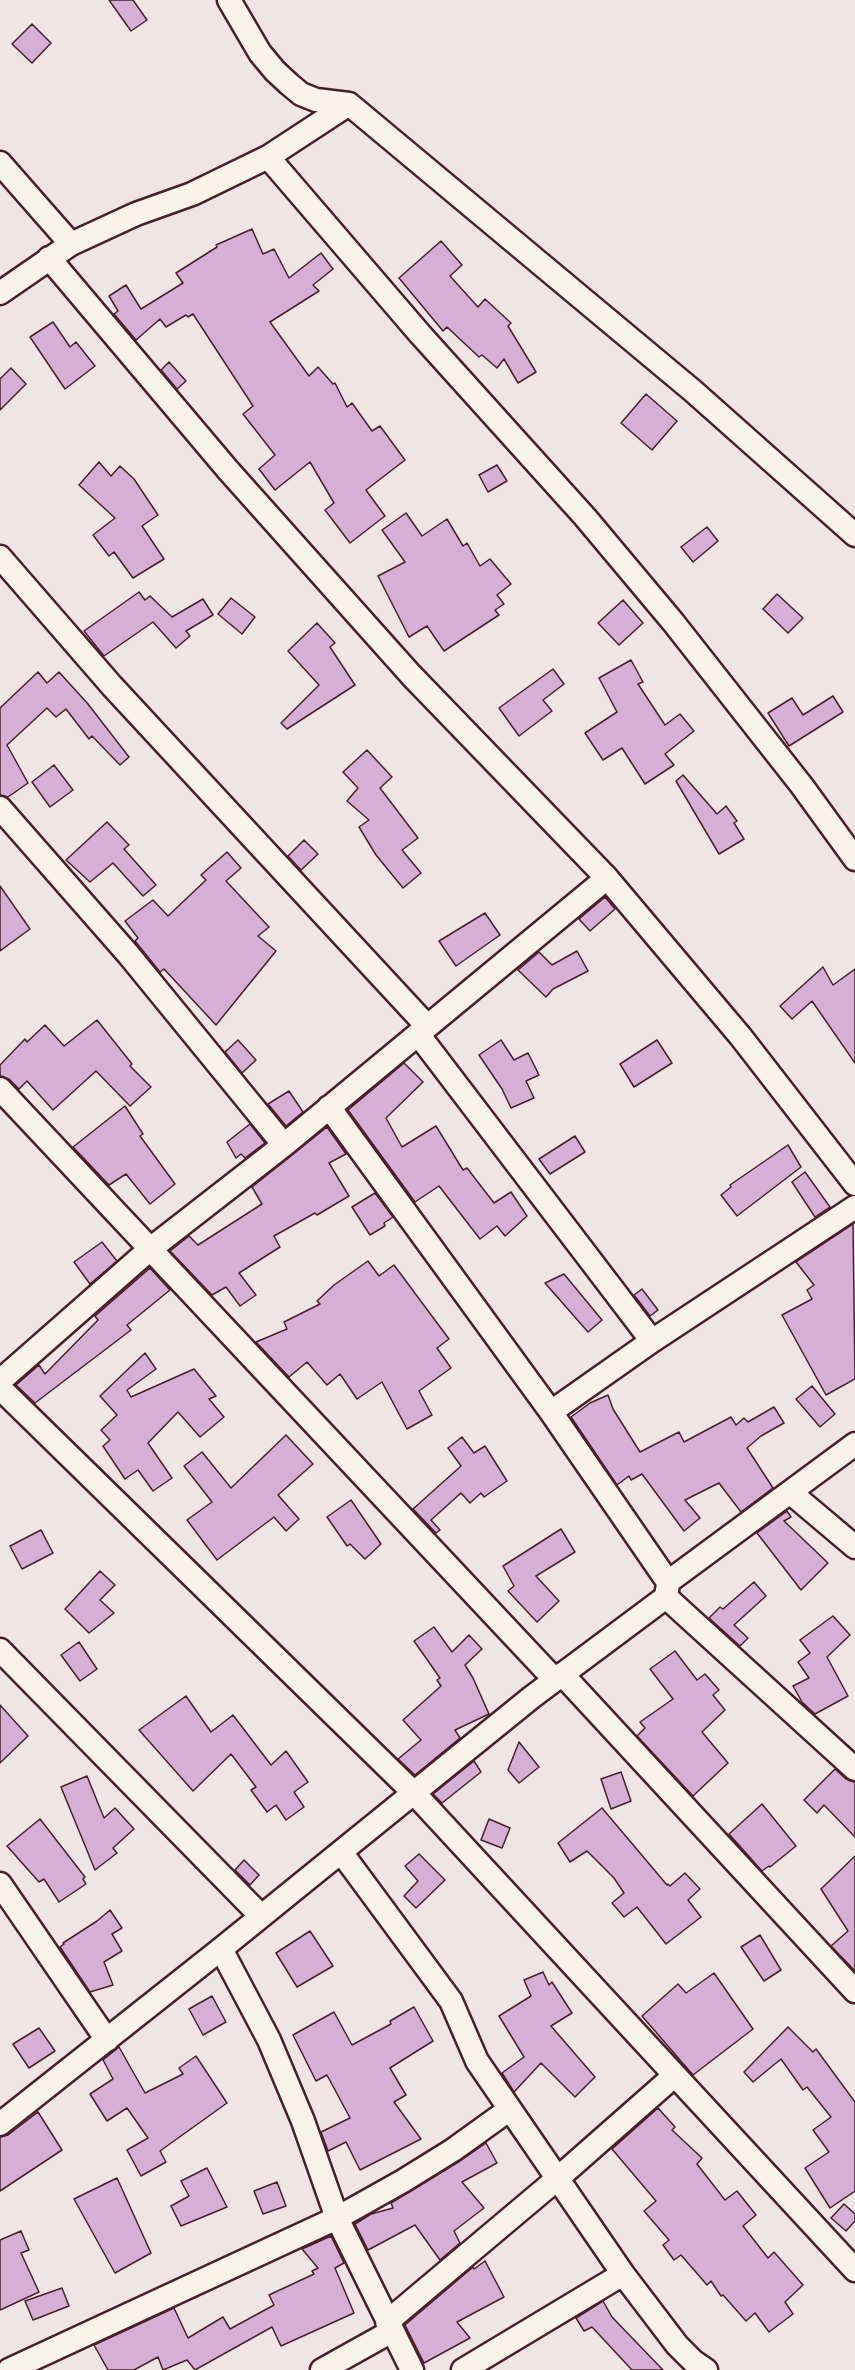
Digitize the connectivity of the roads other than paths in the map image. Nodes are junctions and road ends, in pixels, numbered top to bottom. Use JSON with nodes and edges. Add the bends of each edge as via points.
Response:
{"nodes":[{"id":1,"x":229,"y":0,"type":"edge"},
{"id":2,"x":349,"y":104,"type":"junction"},
{"id":3,"x":268,"y":157,"type":"junction"},
{"id":4,"x":0,"y":164,"type":"edge"},
{"id":5,"x":71,"y":243,"type":"junction"},
{"id":6,"x":49,"y":258,"type":"junction"},
{"id":7,"x":0,"y":293,"type":"edge"},
{"id":8,"x":855,"y":535,"type":"edge"},
{"id":9,"x":0,"y":557,"type":"edge"},
{"id":10,"x":0,"y":808,"type":"edge"},
{"id":11,"x":855,"y":858,"type":"edge"},
{"id":12,"x":607,"y":878,"type":"junction"},
{"id":13,"x":422,"y":1030,"type":"junction"},
{"id":14,"x":0,"y":1089,"type":"edge"},
{"id":15,"x":329,"y":1107,"type":"junction"},
{"id":16,"x":284,"y":1145,"type":"junction"},
{"id":17,"x":855,"y":1184,"type":"edge"},
{"id":18,"x":855,"y":1207,"type":"edge"},
{"id":19,"x":149,"y":1250,"type":"junction"},
{"id":20,"x":652,"y":1341,"type":"junction"},
{"id":21,"x":0,"y":1381,"type":"edge"},
{"id":22,"x":0,"y":1388,"type":"edge"},
{"id":23,"x":551,"y":1412,"type":"junction"},
{"id":24,"x":855,"y":1444,"type":"edge"},
{"id":25,"x":790,"y":1493,"type":"junction"},
{"id":26,"x":855,"y":1547,"type":"edge"},
{"id":27,"x":667,"y":1590,"type":"junction"},
{"id":28,"x":0,"y":1650,"type":"edge"},
{"id":29,"x":558,"y":1677,"type":"junction"},
{"id":30,"x":855,"y":1769,"type":"edge"},
{"id":31,"x":414,"y":1793,"type":"junction"},
{"id":32,"x":341,"y":1852,"type":"junction"},
{"id":33,"x":0,"y":1884,"type":"edge"},
{"id":34,"x":261,"y":1916,"type":"junction"},
{"id":35,"x":221,"y":1949,"type":"junction"},
{"id":36,"x":855,"y":1991,"type":"edge"},
{"id":37,"x":107,"y":2040,"type":"junction"},
{"id":38,"x":674,"y":2076,"type":"junction"},
{"id":39,"x":510,"y":2109,"type":"junction"},
{"id":40,"x":0,"y":2124,"type":"edge"},
{"id":41,"x":557,"y":2179,"type":"junction"},
{"id":42,"x":337,"y":2218,"type":"junction"},
{"id":43,"x":855,"y":2270,"type":"edge"},
{"id":44,"x":623,"y":2274,"type":"junction"},
{"id":45,"x":389,"y":2326,"type":"junction"},
{"id":46,"x":9,"y":2370,"type":"edge"},
{"id":47,"x":322,"y":2370,"type":"edge"},
{"id":48,"x":412,"y":2370,"type":"edge"},
{"id":49,"x":464,"y":2370,"type":"edge"},
{"id":50,"x":706,"y":2370,"type":"edge"}],
"edges":[{"from":1,"to":2,"type":"street","via":[[260,53],[289,84],[316,100]]},
{"from":2,"to":3,"type":"street"},
{"from":2,"to":8,"type":"street","via":[[693,391]]},
{"from":3,"to":5,"type":"street","via":[[192,194]]},
{"from":3,"to":11,"type":"street","via":[[674,622]]},
{"from":4,"to":5,"type":"street"},
{"from":5,"to":6,"type":"street"},
{"from":6,"to":7,"type":"street"},
{"from":6,"to":12,"type":"street","via":[[228,470],[411,675]]},
{"from":9,"to":13,"type":"street"},
{"from":10,"to":16,"type":"street","via":[[128,954]]},
{"from":12,"to":13,"type":"street"},
{"from":12,"to":17,"type":"street","via":[[741,1036]]},
{"from":13,"to":15,"type":"street"},
{"from":13,"to":20,"type":"street"},
{"from":14,"to":19,"type":"street"},
{"from":15,"to":16,"type":"street"},
{"from":15,"to":23,"type":"street"},
{"from":16,"to":19,"type":"street"},
{"from":18,"to":20,"type":"street"},
{"from":19,"to":21,"type":"street"},
{"from":19,"to":29,"type":"street"},
{"from":20,"to":23,"type":"street"},
{"from":22,"to":31,"type":"street"},
{"from":23,"to":27,"type":"street"},
{"from":24,"to":25,"type":"street"},
{"from":25,"to":26,"type":"street"},
{"from":25,"to":27,"type":"street"},
{"from":27,"to":29,"type":"street"},
{"from":27,"to":30,"type":"street"},
{"from":28,"to":34,"type":"street"},
{"from":29,"to":31,"type":"street"},
{"from":29,"to":36,"type":"street"},
{"from":31,"to":32,"type":"street"},
{"from":31,"to":38,"type":"street"},
{"from":32,"to":34,"type":"street"},
{"from":32,"to":39,"type":"street","via":[[451,2001],[477,2061]]},
{"from":33,"to":37,"type":"street"},
{"from":34,"to":35,"type":"street"},
{"from":35,"to":37,"type":"street"},
{"from":35,"to":42,"type":"street","via":[[269,2040]]},
{"from":37,"to":40,"type":"street"},
{"from":38,"to":41,"type":"street"},
{"from":38,"to":43,"type":"street"},
{"from":39,"to":41,"type":"street"},
{"from":39,"to":42,"type":"street","via":[[403,2181]]},
{"from":41,"to":44,"type":"street"},
{"from":41,"to":45,"type":"street"},
{"from":42,"to":45,"type":"street"},
{"from":42,"to":46,"type":"street"},
{"from":44,"to":49,"type":"street"},
{"from":44,"to":50,"type":"street","via":[[677,2345]]},
{"from":45,"to":47,"type":"street"},
{"from":45,"to":48,"type":"street"}]}
